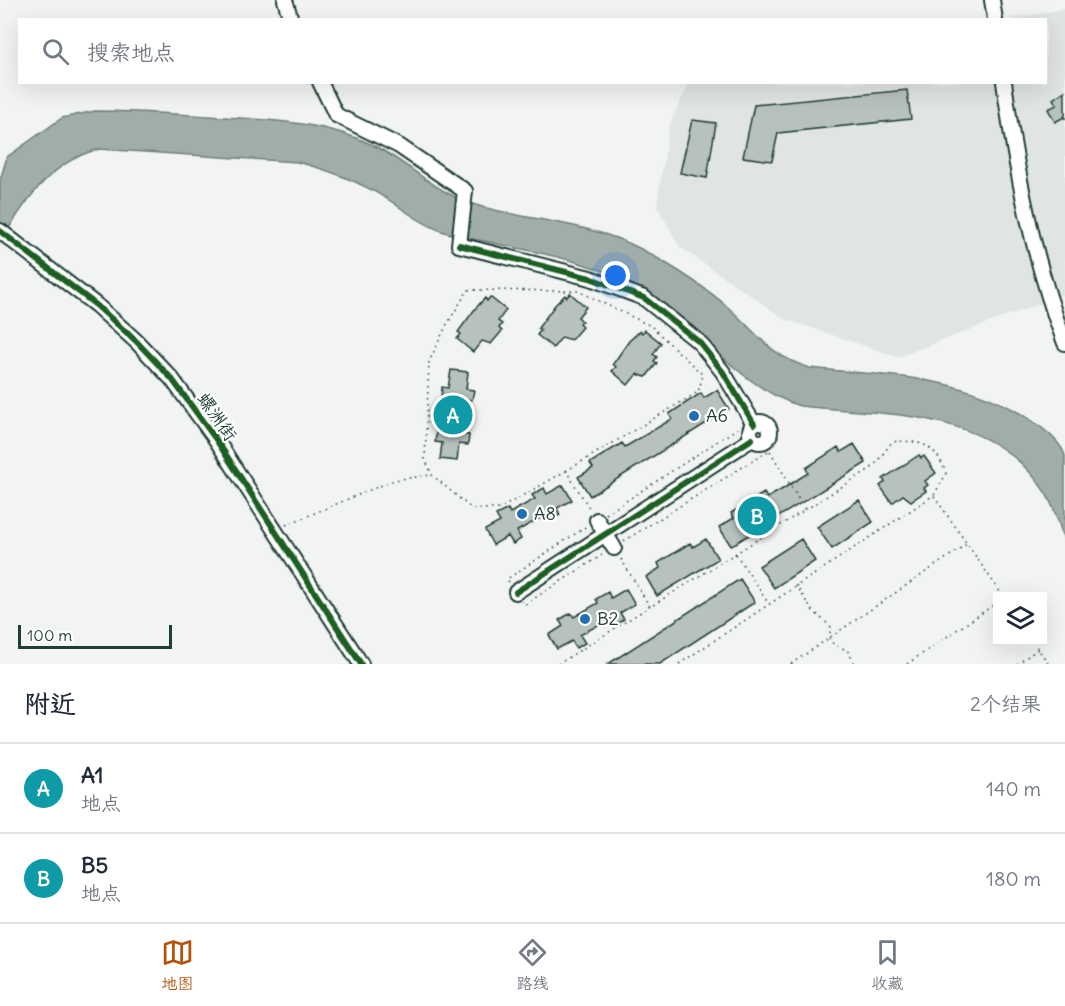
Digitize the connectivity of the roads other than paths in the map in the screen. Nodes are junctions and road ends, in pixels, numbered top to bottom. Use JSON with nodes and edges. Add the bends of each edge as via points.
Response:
{"nodes":[{"id":1,"x":285,"y":0,"type":"edge"},
{"id":2,"x":992,"y":0,"type":"edge"},
{"id":3,"x":290,"y":18,"type":"edge"},
{"id":4,"x":995,"y":18,"type":"edge"},
{"id":5,"x":321,"y":84,"type":"edge"},
{"id":6,"x":1004,"y":84,"type":"edge"},
{"id":7,"x":0,"y":231,"type":"edge"},
{"id":8,"x":1065,"y":343,"type":"edge"},
{"id":9,"x":597,"y":520,"type":"road end"},
{"id":10,"x":606,"y":533,"type":"junction"},
{"id":11,"x":614,"y":548,"type":"road end"},
{"id":12,"x":516,"y":592,"type":"road end"},
{"id":13,"x":361,"y":664,"type":"edge"}],
"edges":[{"from":1,"to":3,"type":"street"},
{"from":2,"to":4,"type":"street"},
{"from":5,"to":10,"type":"street","via":[[336,115],[399,146],[465,191],[459,245],[590,278],[644,298],[699,342],[723,372],[753,421],[750,432],[762,443]]},
{"from":6,"to":8,"type":"street","via":[[1016,169],[1052,310]]},
{"from":7,"to":13,"type":"street","name":"螺洲街","via":[[96,305],[155,360],[217,441]]},
{"from":9,"to":10,"type":"street"},
{"from":10,"to":11,"type":"street"},
{"from":10,"to":12,"type":"street"}]}
